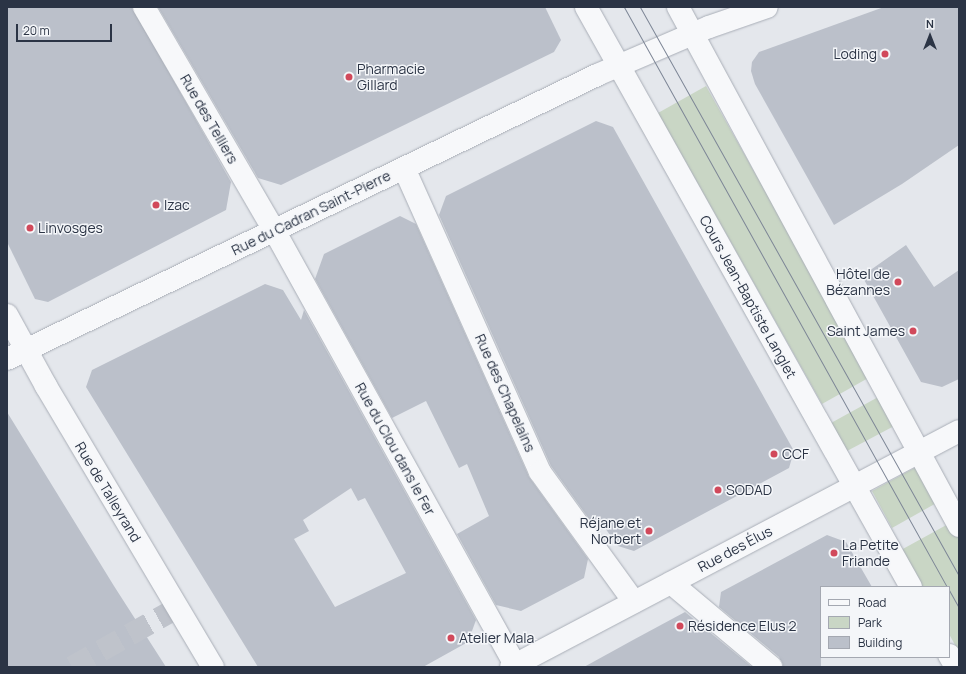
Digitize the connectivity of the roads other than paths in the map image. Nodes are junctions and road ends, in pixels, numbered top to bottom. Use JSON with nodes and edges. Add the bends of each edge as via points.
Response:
{"nodes":[{"id":1,"x":144,"y":7,"type":"edge"},
{"id":2,"x":586,"y":7,"type":"edge"},
{"id":3,"x":678,"y":7,"type":"edge"},
{"id":4,"x":767,"y":7,"type":"edge"},
{"id":5,"x":691,"y":34,"type":"junction"},
{"id":6,"x":619,"y":65,"type":"junction"},
{"id":7,"x":404,"y":168,"type":"junction"},
{"id":8,"x":274,"y":230,"type":"junction"},
{"id":9,"x":7,"y":315,"type":"edge"},
{"id":10,"x":16,"y":355,"type":"edge"},
{"id":11,"x":959,"y":431,"type":"edge"},
{"id":12,"x":918,"y":452,"type":"junction"},
{"id":13,"x":854,"y":487,"type":"junction"},
{"id":14,"x":959,"y":526,"type":"edge"},
{"id":15,"x":671,"y":583,"type":"junction"},
{"id":16,"x":910,"y":586,"type":"edge"},
{"id":17,"x":634,"y":602,"type":"junction"},
{"id":18,"x":950,"y":657,"type":"edge"},
{"id":19,"x":514,"y":666,"type":"edge"},
{"id":20,"x":213,"y":667,"type":"edge"},
{"id":21,"x":771,"y":667,"type":"edge"},
{"id":22,"x":956,"y":667,"type":"edge"}],
"edges":[{"from":1,"to":8,"type":"street","name":"Rue des Telliers"},
{"from":2,"to":6,"type":"street","name":"Cours Jean-Baptiste Langlet"},
{"from":3,"to":5,"type":"street"},
{"from":4,"to":5,"type":"street","name":"Rue du Cadran Saint-Pierre"},
{"from":5,"to":6,"type":"street","name":"Rue du Cadran Saint-Pierre"},
{"from":5,"to":12,"type":"street"},
{"from":6,"to":7,"type":"street","name":"Rue du Cadran Saint-Pierre"},
{"from":6,"to":13,"type":"street","name":"Cours Jean-Baptiste Langlet"},
{"from":7,"to":8,"type":"street","name":"Rue du Cadran Saint-Pierre"},
{"from":7,"to":17,"type":"street","name":"Rue des Chapelains","via":[[540,472]]},
{"from":8,"to":10,"type":"street","name":"Rue du Cadran Saint-Pierre"},
{"from":8,"to":19,"type":"street","name":"Rue du Clou dans le Fer"},
{"from":9,"to":10,"type":"street","name":"Rue de Talleyrand"},
{"from":10,"to":20,"type":"street","name":"Rue de Talleyrand"},
{"from":11,"to":12,"type":"street","name":"Rue des Élus"},
{"from":12,"to":13,"type":"street","name":"Rue des Élus"},
{"from":12,"to":14,"type":"street"},
{"from":13,"to":15,"type":"street","name":"Rue des Élus"},
{"from":13,"to":16,"type":"street","name":"Cours Jean-Baptiste Langlet"},
{"from":15,"to":17,"type":"street","name":"Rue des Élus"},
{"from":15,"to":21,"type":"street"},
{"from":17,"to":19,"type":"street","name":"Rue des Élus"},
{"from":18,"to":22,"type":"street"}]}
